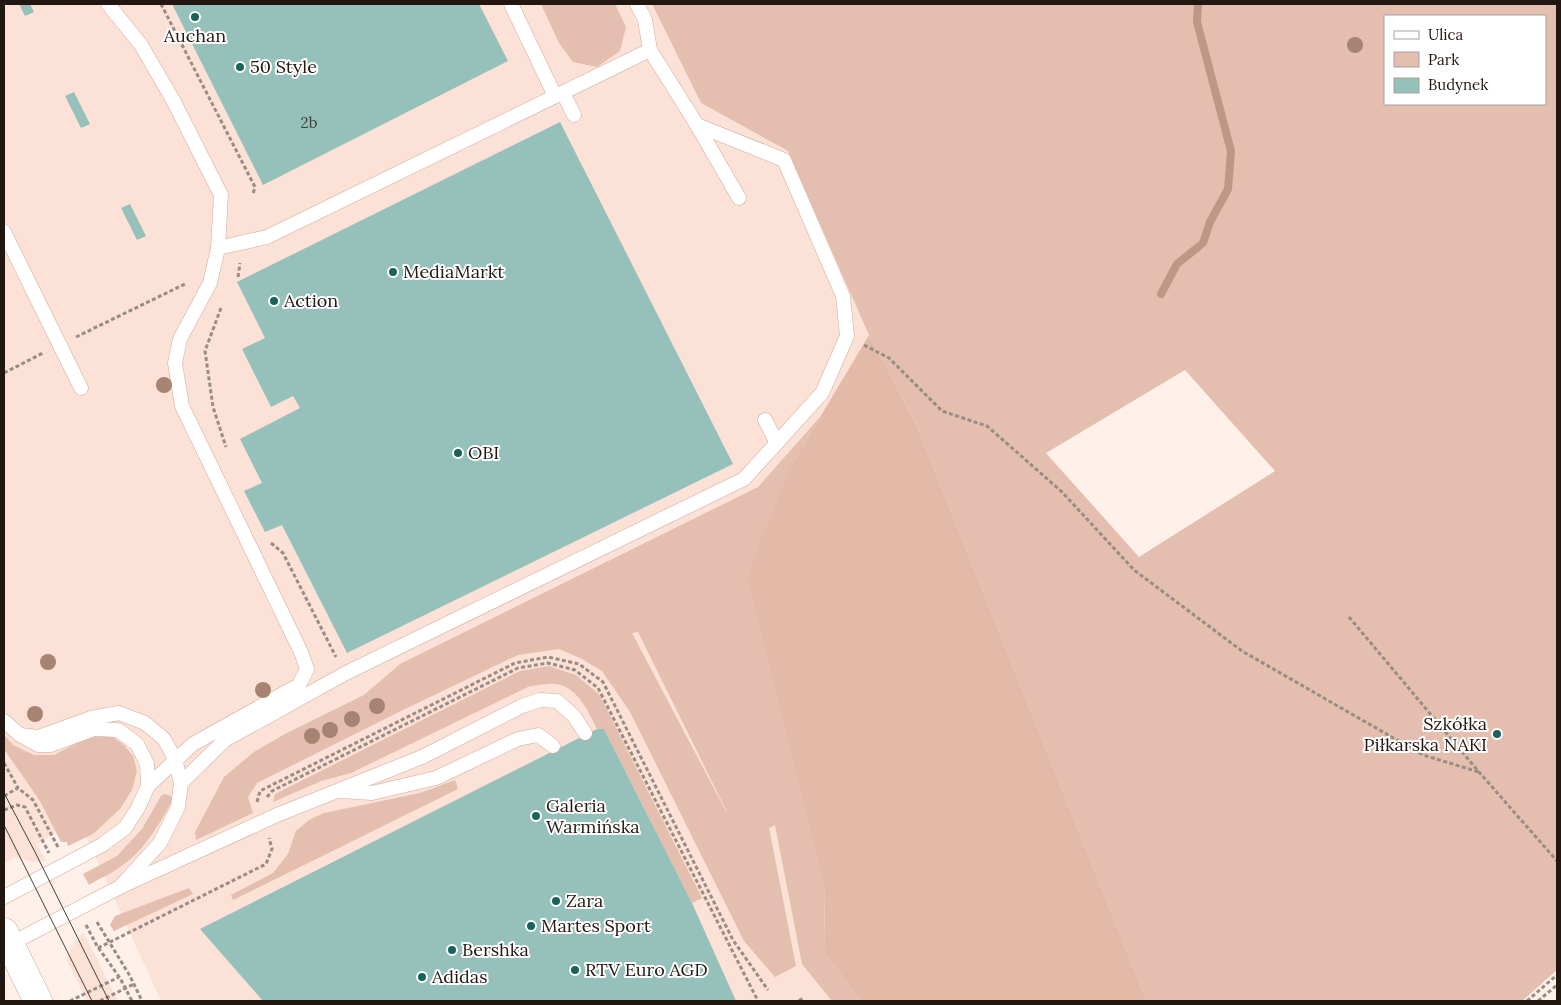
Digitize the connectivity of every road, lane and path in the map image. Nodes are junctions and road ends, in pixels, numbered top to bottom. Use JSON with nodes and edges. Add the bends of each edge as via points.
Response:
{"nodes":[{"id":1,"x":108,"y":4,"type":"edge"},
{"id":2,"x":161,"y":4,"type":"edge"},
{"id":3,"x":511,"y":4,"type":"edge"},
{"id":4,"x":637,"y":4,"type":"edge"},
{"id":5,"x":650,"y":50,"type":"junction"},
{"id":6,"x":559,"y":95,"type":"junction"},
{"id":7,"x":574,"y":115,"type":"dead end"},
{"id":8,"x":697,"y":125,"type":"junction"},
{"id":9,"x":253,"y":194,"type":"dead end"},
{"id":10,"x":739,"y":198,"type":"dead end"},
{"id":11,"x":4,"y":232,"type":"edge"},
{"id":12,"x":218,"y":248,"type":"junction"},
{"id":13,"x":240,"y":263,"type":"dead end"},
{"id":14,"x":238,"y":277,"type":"dead end"},
{"id":15,"x":193,"y":282,"type":"dead end"},
{"id":16,"x":224,"y":300,"type":"dead end"},
{"id":17,"x":847,"y":336,"type":"junction"},
{"id":18,"x":59,"y":345,"type":"junction"},
{"id":19,"x":4,"y":373,"type":"edge"},
{"id":20,"x":81,"y":388,"type":"dead end"},
{"id":21,"x":765,"y":420,"type":"dead end"},
{"id":22,"x":777,"y":443,"type":"junction"},
{"id":23,"x":227,"y":452,"type":"dead end"},
{"id":24,"x":268,"y":541,"type":"dead end"},
{"id":25,"x":1349,"y":617,"type":"dead end"},
{"id":26,"x":346,"y":673,"type":"junction"},
{"id":27,"x":4,"y":721,"type":"edge"},
{"id":28,"x":585,"y":733,"type":"dead end"},
{"id":29,"x":20,"y":735,"type":"junction"},
{"id":30,"x":553,"y":746,"type":"dead end"},
{"id":31,"x":175,"y":759,"type":"junction"},
{"id":32,"x":4,"y":763,"type":"edge"},
{"id":33,"x":1480,"y":772,"type":"junction"},
{"id":34,"x":181,"y":783,"type":"junction"},
{"id":35,"x":148,"y":786,"type":"junction"},
{"id":36,"x":18,"y":788,"type":"junction"},
{"id":37,"x":338,"y":790,"type":"junction"},
{"id":38,"x":4,"y":796,"type":"edge"},
{"id":39,"x":266,"y":799,"type":"dead end"},
{"id":40,"x":4,"y":810,"type":"edge"},
{"id":41,"x":257,"y":811,"type":"dead end"},
{"id":42,"x":268,"y":836,"type":"dead end"},
{"id":43,"x":63,"y":853,"type":"dead end"},
{"id":44,"x":52,"y":858,"type":"dead end"},
{"id":45,"x":1557,"y":861,"type":"edge"},
{"id":46,"x":120,"y":887,"type":"junction"},
{"id":47,"x":4,"y":897,"type":"edge"},
{"id":48,"x":95,"y":919,"type":"dead end"},
{"id":49,"x":87,"y":928,"type":"dead end"},
{"id":50,"x":7,"y":938,"type":"edge"},
{"id":51,"x":108,"y":942,"type":"junction"},
{"id":52,"x":98,"y":948,"type":"junction"},
{"id":53,"x":1557,"y":975,"type":"edge"},
{"id":54,"x":119,"y":976,"type":"junction"},
{"id":55,"x":134,"y":984,"type":"junction"},
{"id":56,"x":1557,"y":985,"type":"edge"},
{"id":57,"x":126,"y":988,"type":"junction"},
{"id":58,"x":768,"y":990,"type":"dead end"},
{"id":59,"x":804,"y":997,"type":"dead end"},
{"id":60,"x":38,"y":1001,"type":"edge"},
{"id":61,"x":70,"y":1001,"type":"edge"},
{"id":62,"x":100,"y":1001,"type":"edge"},
{"id":63,"x":132,"y":1001,"type":"edge"},
{"id":64,"x":142,"y":1001,"type":"edge"},
{"id":65,"x":758,"y":1001,"type":"edge"},
{"id":66,"x":799,"y":1001,"type":"edge"},
{"id":67,"x":1527,"y":1001,"type":"edge"},
{"id":68,"x":1538,"y":1001,"type":"edge"}],
"edges":[{"from":1,"to":12,"type":"lane","via":[[141,45],[221,195]]},
{"from":2,"to":9,"type":"path","via":[[255,187]]},
{"from":3,"to":6,"type":"lane"},
{"from":4,"to":5,"type":"lane","via":[[645,20]]},
{"from":5,"to":6,"type":"lane"},
{"from":5,"to":8,"type":"lane"},
{"from":6,"to":7,"type":"lane"},
{"from":6,"to":12,"type":"lane","via":[[266,237]]},
{"from":8,"to":10,"type":"lane"},
{"from":8,"to":17,"type":"lane","via":[[784,160],[843,296]]},
{"from":11,"to":18,"type":"lane"},
{"from":12,"to":31,"type":"lane","via":[[210,283],[180,339],[175,363],[182,406],[307,669],[300,685],[193,744]]},
{"from":13,"to":14,"type":"path"},
{"from":15,"to":18,"type":"path"},
{"from":16,"to":23,"type":"path","via":[[205,351],[213,407]]},
{"from":17,"to":22,"type":"lane","via":[[822,393]]},
{"from":17,"to":33,"type":"path","via":[[889,358],[942,412],[987,426],[1062,492],[1134,570],[1242,652],[1423,755]]},
{"from":18,"to":19,"type":"path"},
{"from":18,"to":20,"type":"lane"},
{"from":21,"to":22,"type":"lane"},
{"from":22,"to":26,"type":"lane","via":[[744,479]]},
{"from":24,"to":26,"type":"path","via":[[283,552]]},
{"from":25,"to":33,"type":"path"},
{"from":26,"to":34,"type":"lane","via":[[225,740]]},
{"from":27,"to":29,"type":"lane"},
{"from":28,"to":37,"type":"lane","via":[[574,716],[557,701],[540,700],[422,757]]},
{"from":29,"to":31,"type":"lane","via":[[38,737],[91,718],[119,713],[145,723],[164,739]]},
{"from":29,"to":35,"type":"lane","via":[[38,745],[51,745],[94,729],[118,730],[137,744],[147,764]]},
{"from":30,"to":37,"type":"lane","via":[[538,735],[531,736],[518,739],[436,778],[372,793]]},
{"from":31,"to":34,"type":"lane"},
{"from":31,"to":35,"type":"lane"},
{"from":32,"to":36,"type":"path"},
{"from":33,"to":45,"type":"path"},
{"from":34,"to":46,"type":"lane","via":[[178,807],[160,843]]},
{"from":35,"to":47,"type":"lane","via":[[125,828],[102,846]]},
{"from":36,"to":38,"type":"path"},
{"from":36,"to":43,"type":"path","via":[[33,800]]},
{"from":37,"to":46,"type":"lane"},
{"from":39,"to":65,"type":"path","via":[[272,791],[518,668],[548,663],[575,670],[598,688]]},
{"from":40,"to":44,"type":"path","via":[[17,805],[25,807]]},
{"from":41,"to":58,"type":"path","via":[[260,791],[515,663],[548,657],[579,664],[603,682],[734,940]]},
{"from":42,"to":51,"type":"path","via":[[272,849],[266,864]]},
{"from":46,"to":50,"type":"lane"},
{"from":48,"to":51,"type":"path"},
{"from":49,"to":52,"type":"path"},
{"from":50,"to":60,"type":"main road"},
{"from":51,"to":52,"type":"path"},
{"from":51,"to":55,"type":"path"},
{"from":52,"to":54,"type":"path"},
{"from":53,"to":67,"type":"path"},
{"from":54,"to":57,"type":"path"},
{"from":54,"to":61,"type":"path"},
{"from":55,"to":57,"type":"path"},
{"from":55,"to":64,"type":"path"},
{"from":56,"to":68,"type":"path"},
{"from":57,"to":62,"type":"path"},
{"from":57,"to":63,"type":"path"},
{"from":59,"to":66,"type":"path"}]}
